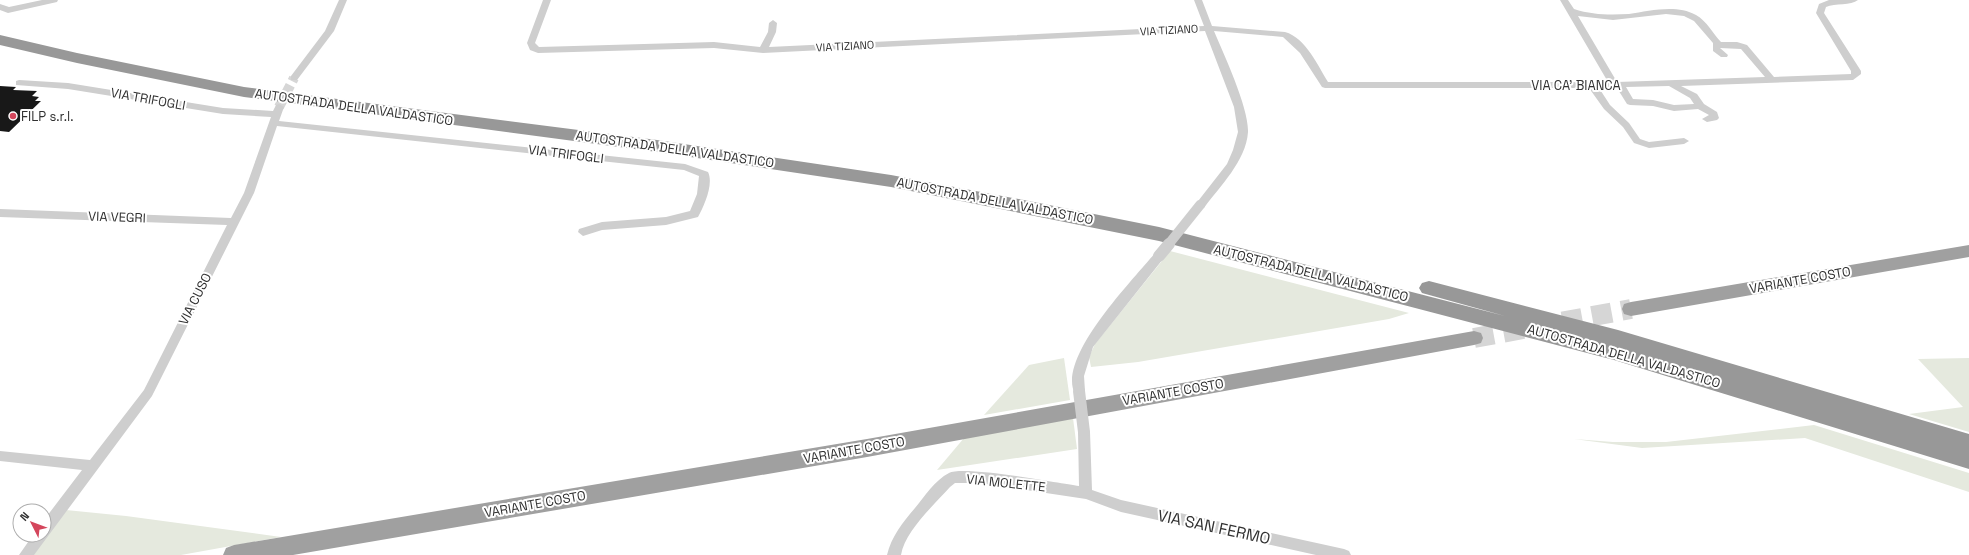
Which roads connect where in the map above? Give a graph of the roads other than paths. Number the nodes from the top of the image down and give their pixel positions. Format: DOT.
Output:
graph roads {
  1 [pos="54,0"];
  2 [pos="344,0"];
  3 [pos="547,0"];
  4 [pos="1198,0"];
  5 [pos="1564,0"];
  6 [pos="1854,0"];
  7 [pos="0,7"];
  8 [pos="1570,11"];
  9 [pos="773,23"];
  10 [pos="0,28"];
  11 [pos="1209,28"];
  12 [pos="0,40"];
  13 [pos="27,41"];
  14 [pos="1718,44"];
  15 [pos="763,50"];
  16 [pos="1724,55"];
  17 [pos="294,78"];
  18 [pos="1772,80"];
  19 [pos="19,83"];
  20 [pos="1669,83"];
  21 [pos="1592,85"];
  22 [pos="1617,85"];
  23 [pos="1700,106"];
  24 [pos="277,115"];
  25 [pos="1707,119"];
  26 [pos="1684,141"];
  27 [pos="0,213"];
  28 [pos="234,222"];
  29 [pos="583,232"];
  30 [pos="1969,251"];
  31 [pos="1631,309"];
  32 [pos="1474,338"];
  33 [pos="1969,444"];
  34 [pos="0,456"];
  35 [pos="1969,459"];
  36 [pos="89,471"];
  37 [pos="1086,493"];
  38 [pos="52,520"];
  39 [pos="35,543"];
  40 [pos="26,555"];
  41 [pos="234,555"];
  42 [pos="894,555"];
  43 [pos="1344,555"];
  1 -- 7 [label="street"];
  2 -- 17 [label="street"];
  3 -- 15 [label="street, VIA TIZIANO"];
  4 -- 11 [label="street"];
  5 -- 8 [label="street"];
  6 -- 18 [label="street, VIA CA' BIANCA"];
  8 -- 14 [label="street"];
  8 -- 22 [label="street"];
  9 -- 15 [label="street"];
  10 -- 13 [label="highway, AUTOSTRADA DELLA VALDASTICO"];
  11 -- 15 [label="street, VIA TIZIANO"];
  11 -- 21 [label="street, VIA CA' BIANCA"];
  11 -- 37 [label="street, bridge"];
  12 -- 13 [label="highway, AUTOSTRADA DELLA VALDASTICO"];
  13 -- 33 [label="highway, AUTOSTRADA DELLA VALDASTICO"];
  13 -- 35 [label="highway, AUTOSTRADA DELLA VALDASTICO"];
  14 -- 16 [label="street"];
  14 -- 18 [label="street"];
  18 -- 20 [label="street, VIA CA' BIANCA"];
  19 -- 24 [label="street, VIA TRIFOGLI"];
  20 -- 22 [label="street, VIA CA' BIANCA"];
  20 -- 23 [label="street"];
  21 -- 22 [label="street, VIA CA' BIANCA"];
  21 -- 26 [label="street"];
  22 -- 23 [label="street"];
  23 -- 25 [label="street"];
  24 -- 28 [label="street, VIA CUSO"];
  24 -- 29 [label="street, VIA TRIFOGLI"];
  27 -- 28 [label="street, VIA VEGRI"];
  28 -- 36 [label="street, VIA CUSO"];
  30 -- 31 [label="highway, VARIANTE COSTO"];
  32 -- 41 [label="highway, VARIANTE COSTO"];
  34 -- 36 [label="street"];
  36 -- 38 [label="street, VIA CUSO"];
  37 -- 42 [label="street, VIA MOLETTE"];
  37 -- 43 [label="street, VIA SAN FERMO"];
  39 -- 40 [label="street"];
}
